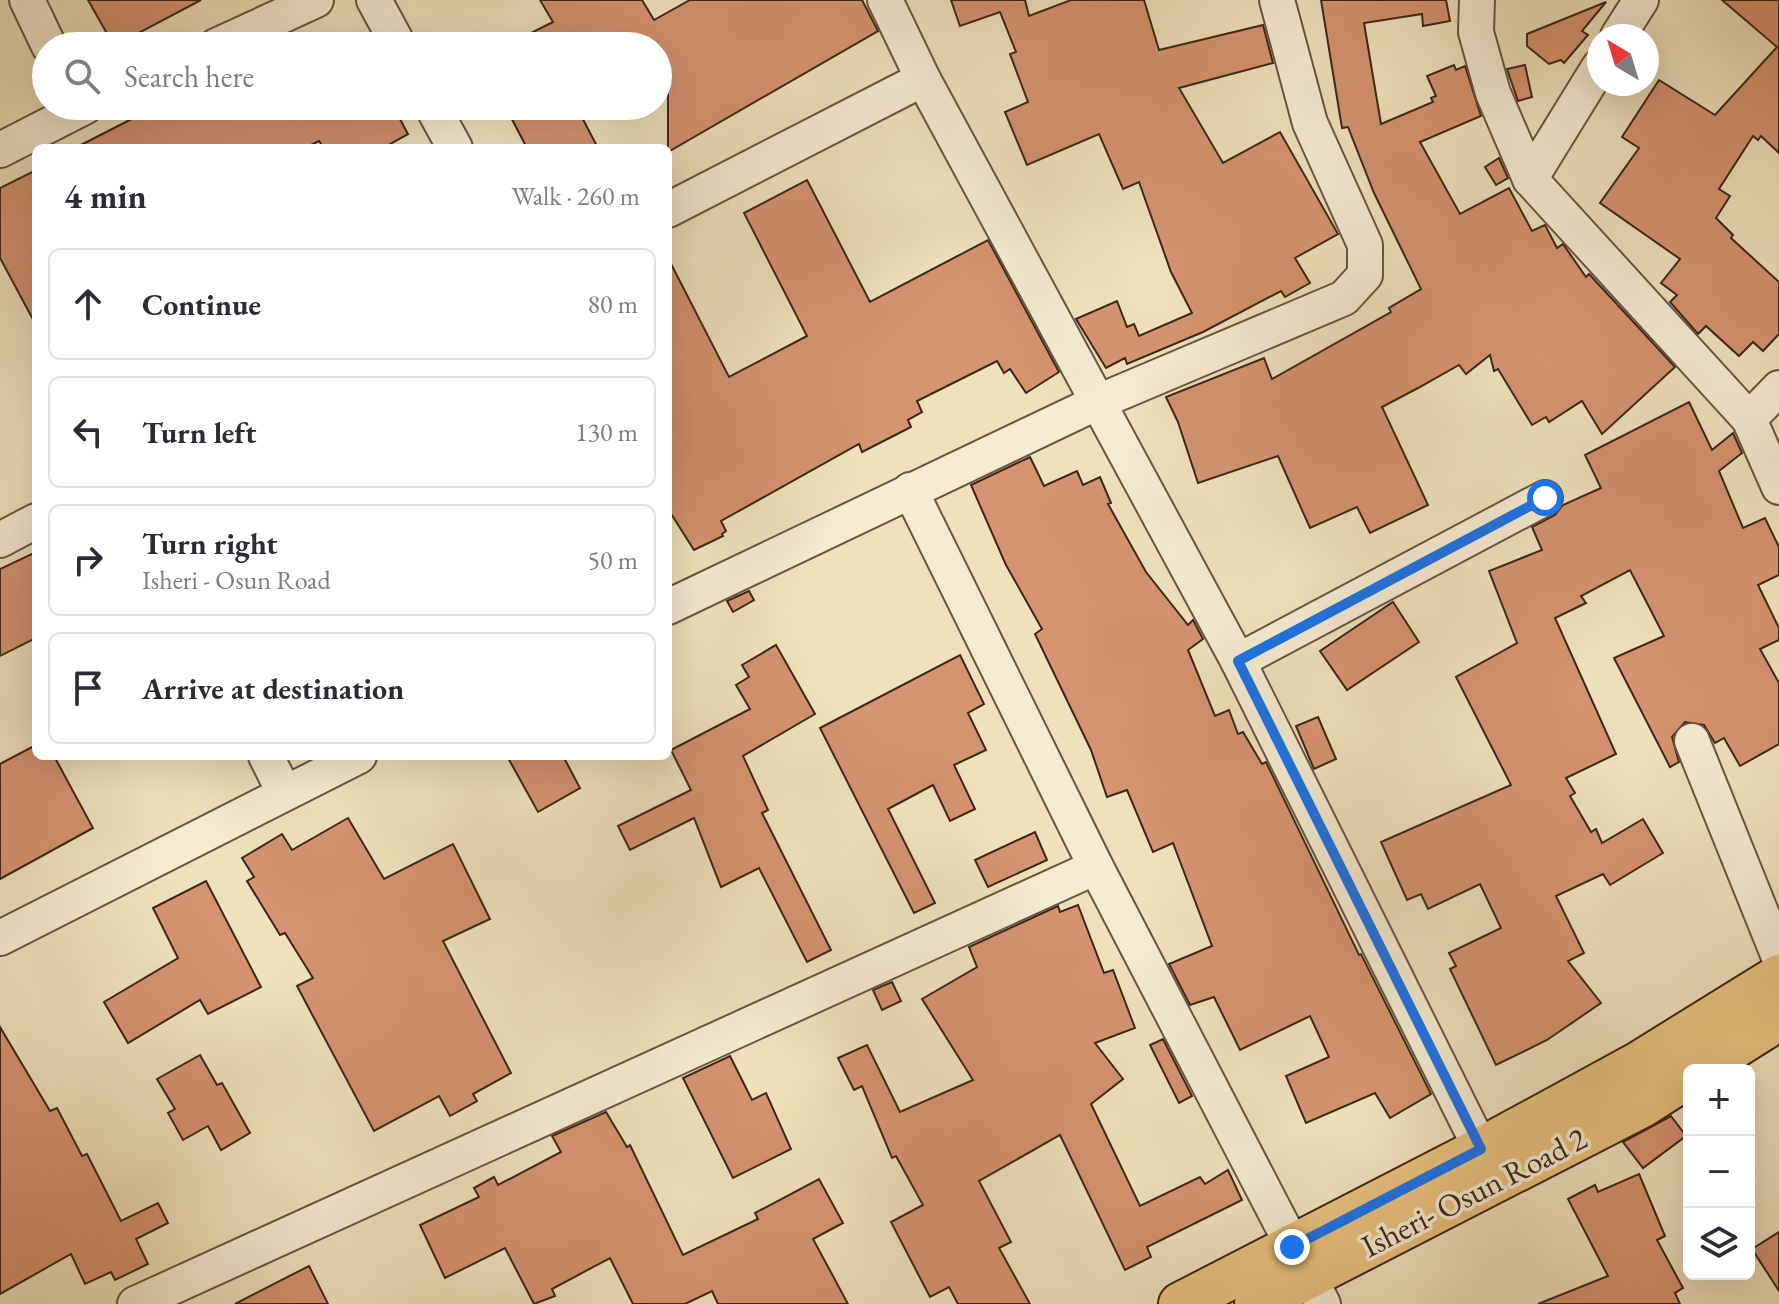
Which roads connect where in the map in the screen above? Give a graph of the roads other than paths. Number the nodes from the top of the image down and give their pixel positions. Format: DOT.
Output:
graph roads {
  1 [pos="27,0"];
  2 [pos="316,0"];
  3 [pos="374,0"];
  4 [pos="885,0"];
  5 [pos="1277,0"];
  6 [pos="1477,0"];
  7 [pos="1641,0"];
  8 [pos="1626,24"];
  9 [pos="42,32"];
  10 [pos="246,32"];
  11 [pos="391,32"];
  12 [pos="923,79"];
  13 [pos="1587,86"];
  14 [pos="57,120"];
  15 [pos="440,120"];
  16 [pos="453,144"];
  17 [pos="0,150"];
  18 [pos="1530,179"];
  19 [pos="672,208"];
  20 [pos="1779,388"];
  21 [pos="1098,402"];
  22 [pos="1749,419"];
  23 [pos="1779,487"];
  24 [pos="910,490"];
  25 [pos="1545,498"];
  26 [pos="32,523"];
  27 [pos="0,540"];
  28 [pos="672,605"];
  29 [pos="1238,661"];
  30 [pos="1692,741"];
  31 [pos="268,760"];
  32 [pos="351,760"];
  33 [pos="284,792"];
  34 [pos="1096,867"];
  35 [pos="0,938"];
  36 [pos="1779,957"];
  37 [pos="1779,976"];
  38 [pos="1779,1019"];
  39 [pos="1708,1064"];
  40 [pos="1683,1080"];
  41 [pos="1481,1149"];
  42 [pos="1307,1276"];
  43 [pos="135,1304"];
  44 [pos="1180,1304"];
  45 [pos="1256,1304"];
  1 -- 9 [label="street"];
  2 -- 10 [label="street"];
  3 -- 11 [label="street"];
  4 -- 12 [label="street"];
  5 -- 21 [label="street"];
  6 -- 18 [label="street"];
  7 -- 8 [label="street"];
  12 -- 19 [label="street"];
  12 -- 21 [label="street"];
  13 -- 18 [label="street"];
  14 -- 17 [label="street"];
  15 -- 16 [label="street"];
  18 -- 22 [label="street"];
  20 -- 22 [label="street"];
  21 -- 24 [label="street"];
  21 -- 29 [label="street"];
  22 -- 23 [label="street"];
  24 -- 28 [label="street"];
  24 -- 34 [label="street"];
  25 -- 29 [label="street"];
  26 -- 27 [label="street"];
  29 -- 41 [label="street"];
  30 -- 36 [label="street"];
  31 -- 33 [label="street"];
  32 -- 33 [label="street"];
  33 -- 35 [label="street"];
  34 -- 42 [label="street"];
  34 -- 43 [label="street"];
  37 -- 41 [label="main road"];
  38 -- 39 [label="main road"];
  40 -- 42 [label="main road, Isheri- Osun Road 2"];
  41 -- 42 [label="main road"];
  42 -- 44 [label="main road"];
  42 -- 45 [label="main road, Isheri- Osun Road 2"];
}
